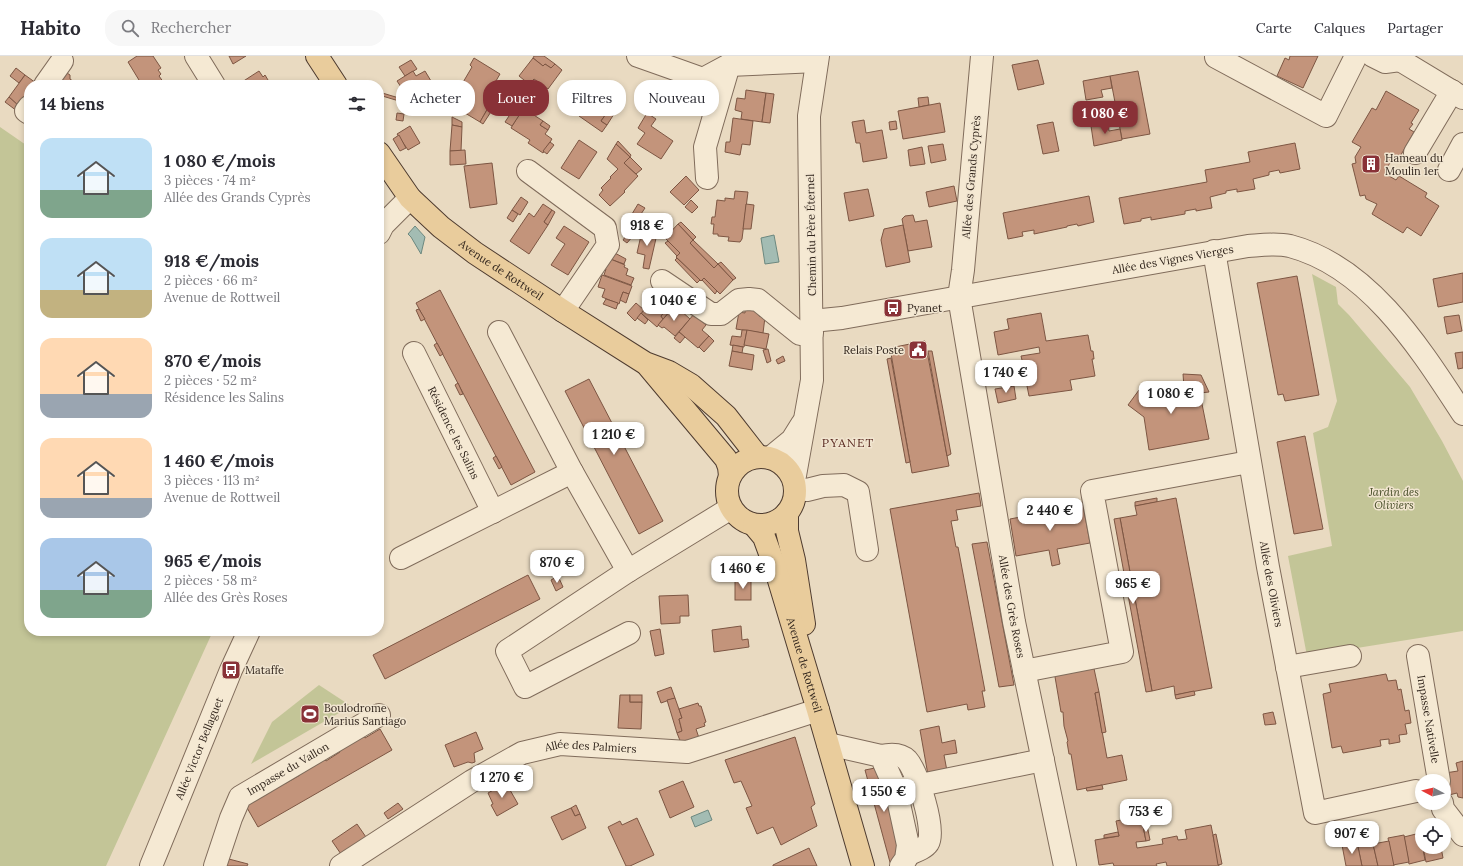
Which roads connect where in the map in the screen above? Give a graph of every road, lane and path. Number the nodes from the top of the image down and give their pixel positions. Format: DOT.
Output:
graph roads {
  1 [pos="196,56"];
  2 [pos="317,56"];
  3 [pos="638,56"];
  4 [pos="982,56"];
  5 [pos="1216,56"];
  6 [pos="1356,56"];
  7 [pos="1373,56"];
  8 [pos="818,58"];
  9 [pos="1401,58"];
  10 [pos="62,60"];
  11 [pos="729,65"];
  12 [pos="48,80"];
  13 [pos="211,80"];
  14 [pos="333,80"];
  15 [pos="1458,94"];
  16 [pos="1463,144"];
  17 [pos="1415,153"];
  18 [pos="384,160"];
  19 [pos="1449,170"];
  20 [pos="528,171"];
  21 [pos="706,178"];
  22 [pos="410,198"];
  23 [pos="384,224"];
  24 [pos="1214,252"];
  25 [pos="662,282"];
  26 [pos="959,297"];
  27 [pos="563,310"];
  28 [pos="812,327"];
  29 [pos="499,332"];
  30 [pos="414,353"];
  31 [pos="645,363"];
  32 [pos="806,413"];
  33 [pos="1463,414"];
  34 [pos="764,457"];
  35 [pos="1250,462"];
  36 [pos="572,472"];
  37 [pos="730,476"];
  38 [pos="794,485"];
  39 [pos="731,508"];
  40 [pos="493,512"];
  41 [pos="787,513"];
  42 [pos="754,524"];
  43 [pos="868,550"];
  44 [pos="401,558"];
  45 [pos="628,571"];
  46 [pos="629,633"];
  47 [pos="246,636"];
  48 [pos="1350,656"];
  49 [pos="1418,656"];
  50 [pos="1287,667"];
  51 [pos="1024,671"];
  52 [pos="818,710"];
  53 [pos="379,715"];
  54 [pos="828,744"];
  55 [pos="881,756"];
  56 [pos="1043,760"];
  57 [pos="1438,774"];
  58 [pos="919,785"];
  59 [pos="896,790"];
  60 [pos="1415,791"];
  61 [pos="1443,810"];
  62 [pos="1463,835"];
  63 [pos="904,860"];
  64 [pos="151,866"];
  65 [pos="215,866"];
  66 [pos="341,866"];
  67 [pos="863,866"];
  68 [pos="1065,866"];
  1 -- 13 [label="street"];
  2 -- 14 [label="main road"];
  3 -- 11 [label="street"];
  4 -- 26 [label="street, Allée des Grands Cyprès"];
  5 -- 6 [label="street"];
  7 -- 9 [label="street"];
  8 -- 11 [label="street"];
  8 -- 28 [label="street, Chemin du Père Éternel"];
  9 -- 15 [label="street"];
  10 -- 12 [label="street"];
  11 -- 21 [label="street"];
  15 -- 17 [label="street"];
  16 -- 19 [label="street"];
  18 -- 22 [label="main road, Avenue de Rottweil"];
  20 -- 27 [label="street"];
  22 -- 23 [label="street"];
  22 -- 27 [label="main road, Avenue de Rottweil"];
  24 -- 26 [label="street, Allée des Vignes Vierges"];
  24 -- 33 [label="street, Allée des Vignes Vierges"];
  24 -- 35 [label="street, Allée des Oliviers"];
  25 -- 28 [label="street"];
  26 -- 28 [label="street, Allée des Vignes Vierges"];
  26 -- 51 [label="street, Allée des Grès Roses"];
  27 -- 31 [label="main road, Avenue de Rottweil"];
  28 -- 32 [label="street, Chemin du Père Éternel"];
  29 -- 36 [label="street"];
  30 -- 40 [label="street, Résidence les Salins"];
  31 -- 34 [label="main road, Avenue de Rottweil"];
  31 -- 37 [label="main road, Avenue de Rottweil"];
  32 -- 34 [label="street, Chemin du Père Éternel"];
  32 -- 38 [label="street, Chemin du Père Éternel"];
  34 -- 37 [label="main road"];
  34 -- 38 [label="main road"];
  35 -- 50 [label="street, Allée des Oliviers"];
  35 -- 51 [label="street"];
  36 -- 40 [label="street"];
  36 -- 45 [label="street"];
  37 -- 39 [label="main road"];
  38 -- 41 [label="main road"];
  38 -- 43 [label="street"];
  39 -- 42 [label="main road"];
  39 -- 45 [label="street"];
  40 -- 44 [label="street"];
  41 -- 42 [label="main road"];
  41 -- 52 [label="main road, Avenue de Rottweil"];
  42 -- 52 [label="main road, Avenue de Rottweil"];
  45 -- 46 [label="street"];
  47 -- 64 [label="street, Allée Victor Bellaguet"];
  48 -- 50 [label="street"];
  49 -- 57 [label="street, Impasse Nativelle"];
  50 -- 60 [label="street, Allée des Oliviers"];
  51 -- 56 [label="street, Allée des Grès Roses"];
  52 -- 54 [label="main road"];
  52 -- 66 [label="street, Allée des Palmiers"];
  53 -- 65 [label="street, Impasse du Vallon"];
  54 -- 55 [label="street"];
  54 -- 67 [label="main road"];
  55 -- 58 [label="street"];
  55 -- 59 [label="street"];
  56 -- 58 [label="street"];
  56 -- 68 [label="street, Allée des Grès Roses"];
  58 -- 59 [label="street"];
  58 -- 63 [label="street"];
  59 -- 63 [label="street"];
  61 -- 62 [label="street"];
}
